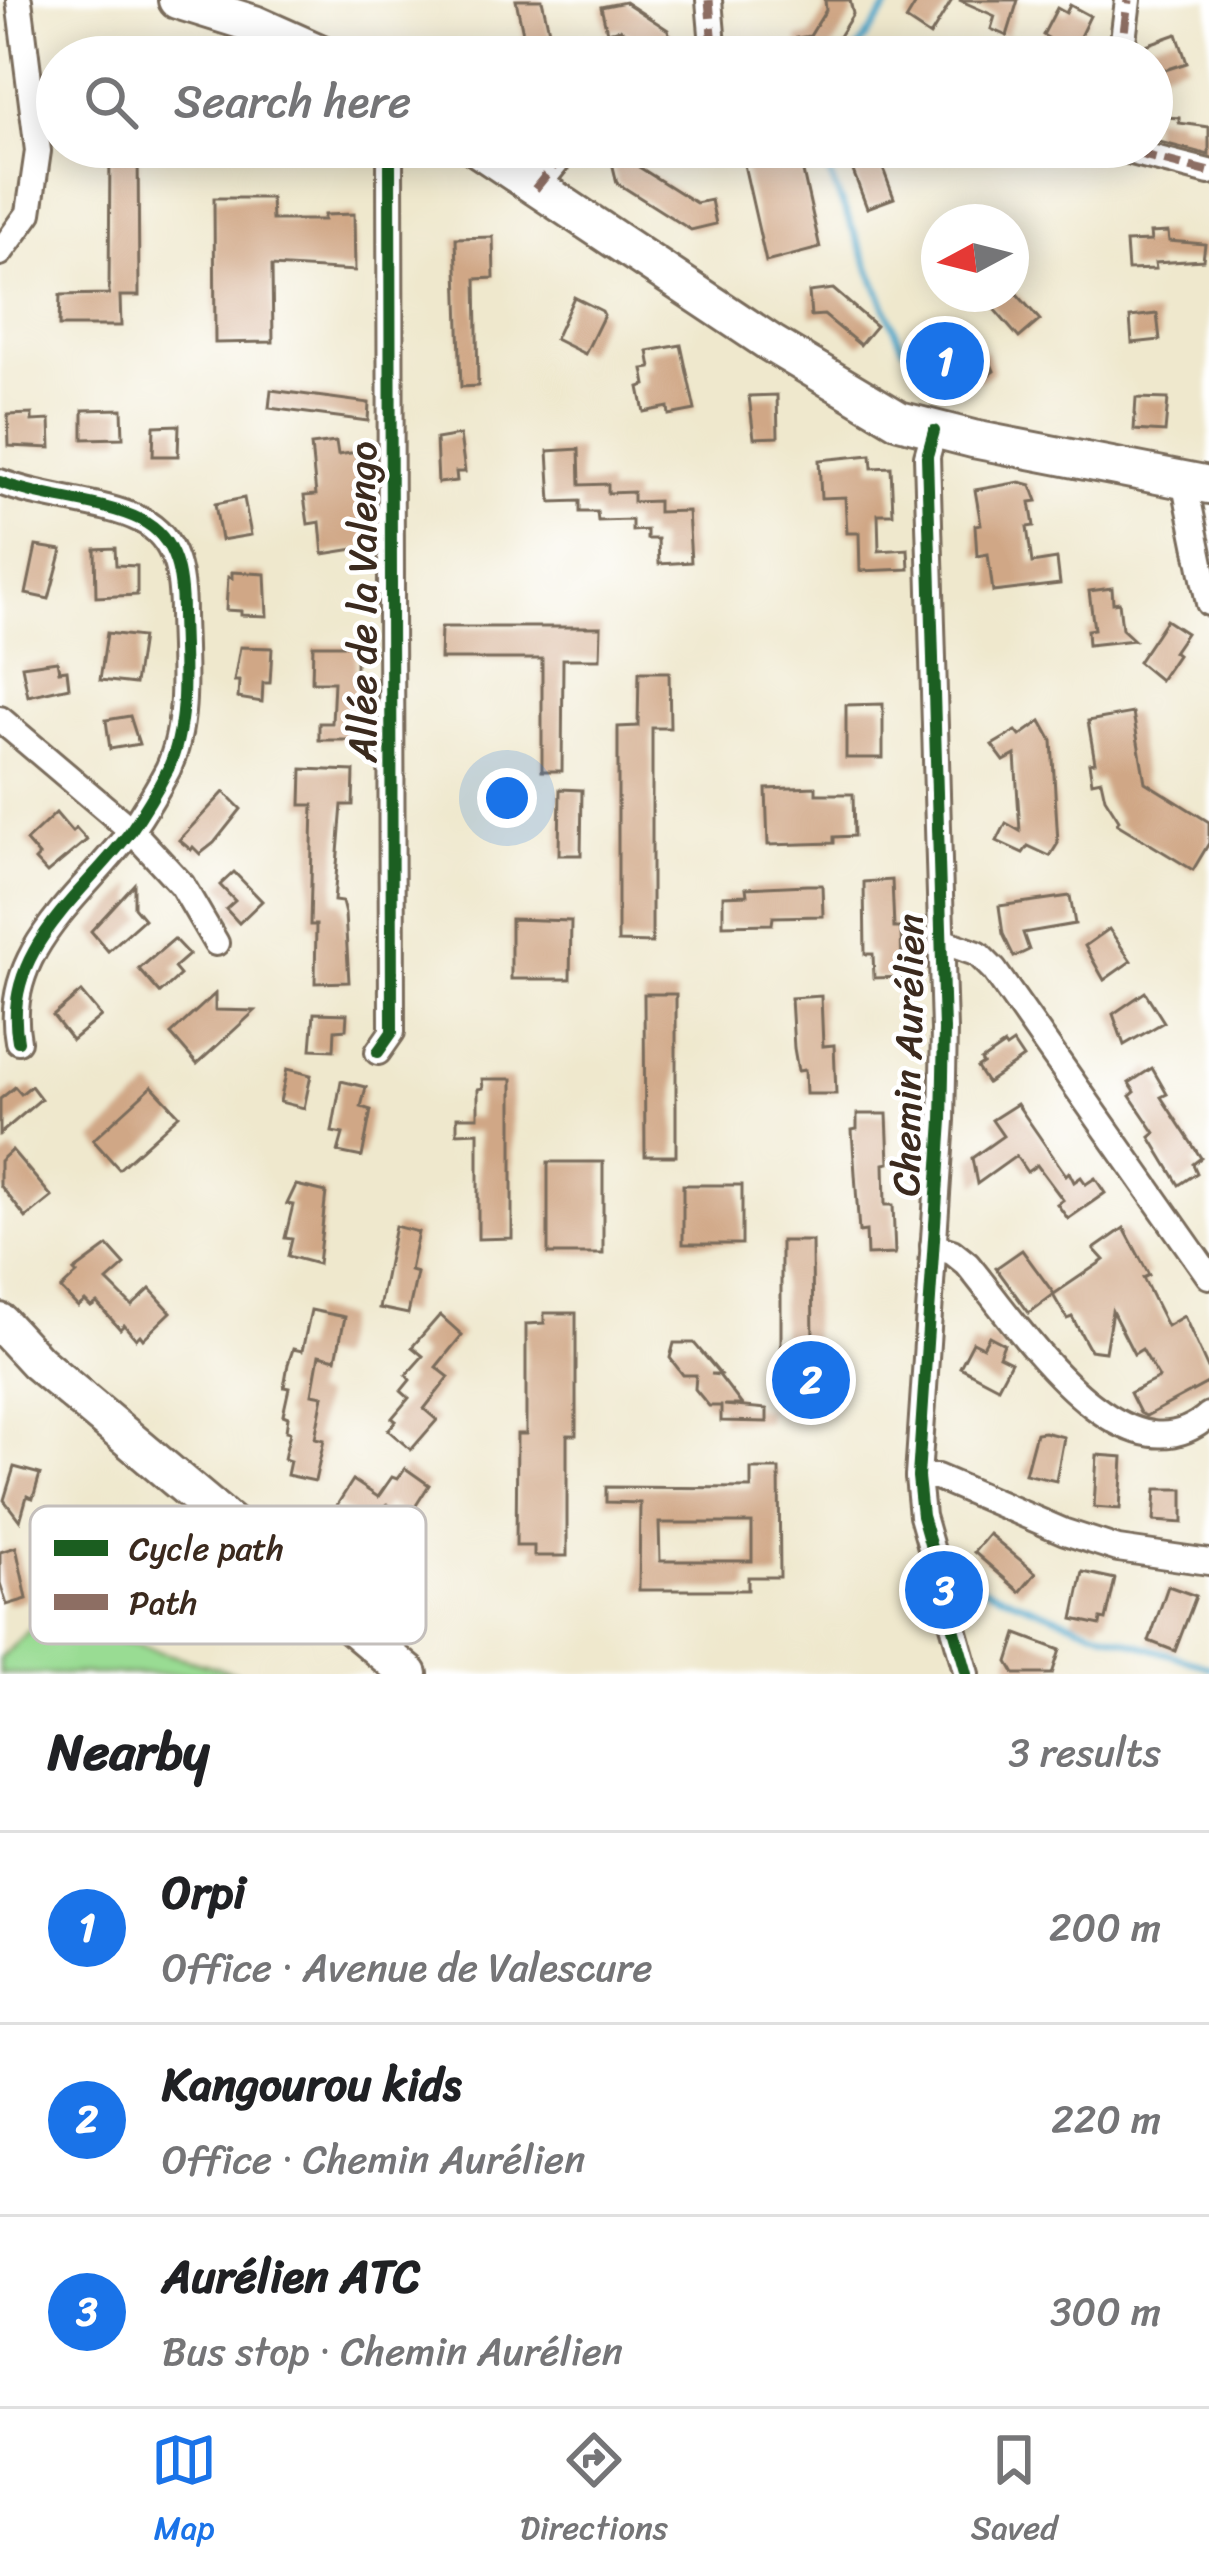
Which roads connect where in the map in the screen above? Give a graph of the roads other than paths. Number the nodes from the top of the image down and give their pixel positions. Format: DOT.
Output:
graph roads {
  1 [pos="20,0"];
  2 [pos="177,0"];
  3 [pos="709,0"];
  4 [pos="1128,0"];
  5 [pos="279,36"];
  6 [pos="713,36"];
  7 [pos="1124,36"];
  8 [pos="36,134"];
  9 [pos="1173,163"];
  10 [pos="36,165"];
  11 [pos="390,168"];
  12 [pos="506,168"];
  13 [pos="552,168"];
  14 [pos="1209,172"];
  15 [pos="536,189"];
  16 [pos="0,253"];
  17 [pos="934,431"];
  18 [pos="0,482"];
  19 [pos="1197,482"];
  20 [pos="1208,596"];
  21 [pos="0,719"];
  22 [pos="130,830"];
  23 [pos="942,941"];
  24 [pos="216,943"];
  25 [pos="18,1041"];
  26 [pos="378,1052"];
  27 [pos="933,1246"];
  28 [pos="1209,1276"];
  29 [pos="0,1322"];
  30 [pos="1209,1415"];
  31 [pos="918,1478"];
  32 [pos="209,1506"];
  33 [pos="1209,1562"];
  34 [pos="373,1644"];
  35 [pos="409,1674"];
  36 [pos="967,1674"];
  1 -- 8 [label="street"];
  2 -- 5 [label="main road"];
  3 -- 6 [label="street"];
  4 -- 7 [label="street"];
  9 -- 14 [label="street"];
  10 -- 16 [label="street"];
  11 -- 26 [label="street, Allée de la Valengo"];
  12 -- 15 [label="main road"];
  13 -- 15 [label="street"];
  15 -- 17 [label="main road"];
  17 -- 19 [label="main road"];
  17 -- 23 [label="street, Chemin Aurélien"];
  18 -- 22 [label="street"];
  19 -- 20 [label="street"];
  21 -- 22 [label="street"];
  22 -- 24 [label="street"];
  22 -- 25 [label="street"];
  23 -- 27 [label="street, Chemin Aurélien"];
  23 -- 28 [label="street"];
  27 -- 30 [label="street"];
  27 -- 31 [label="street, Chemin Aurélien"];
  29 -- 32 [label="main road"];
  31 -- 33 [label="street"];
  31 -- 36 [label="street, Chemin Aurélien"];
  34 -- 35 [label="main road"];
}
